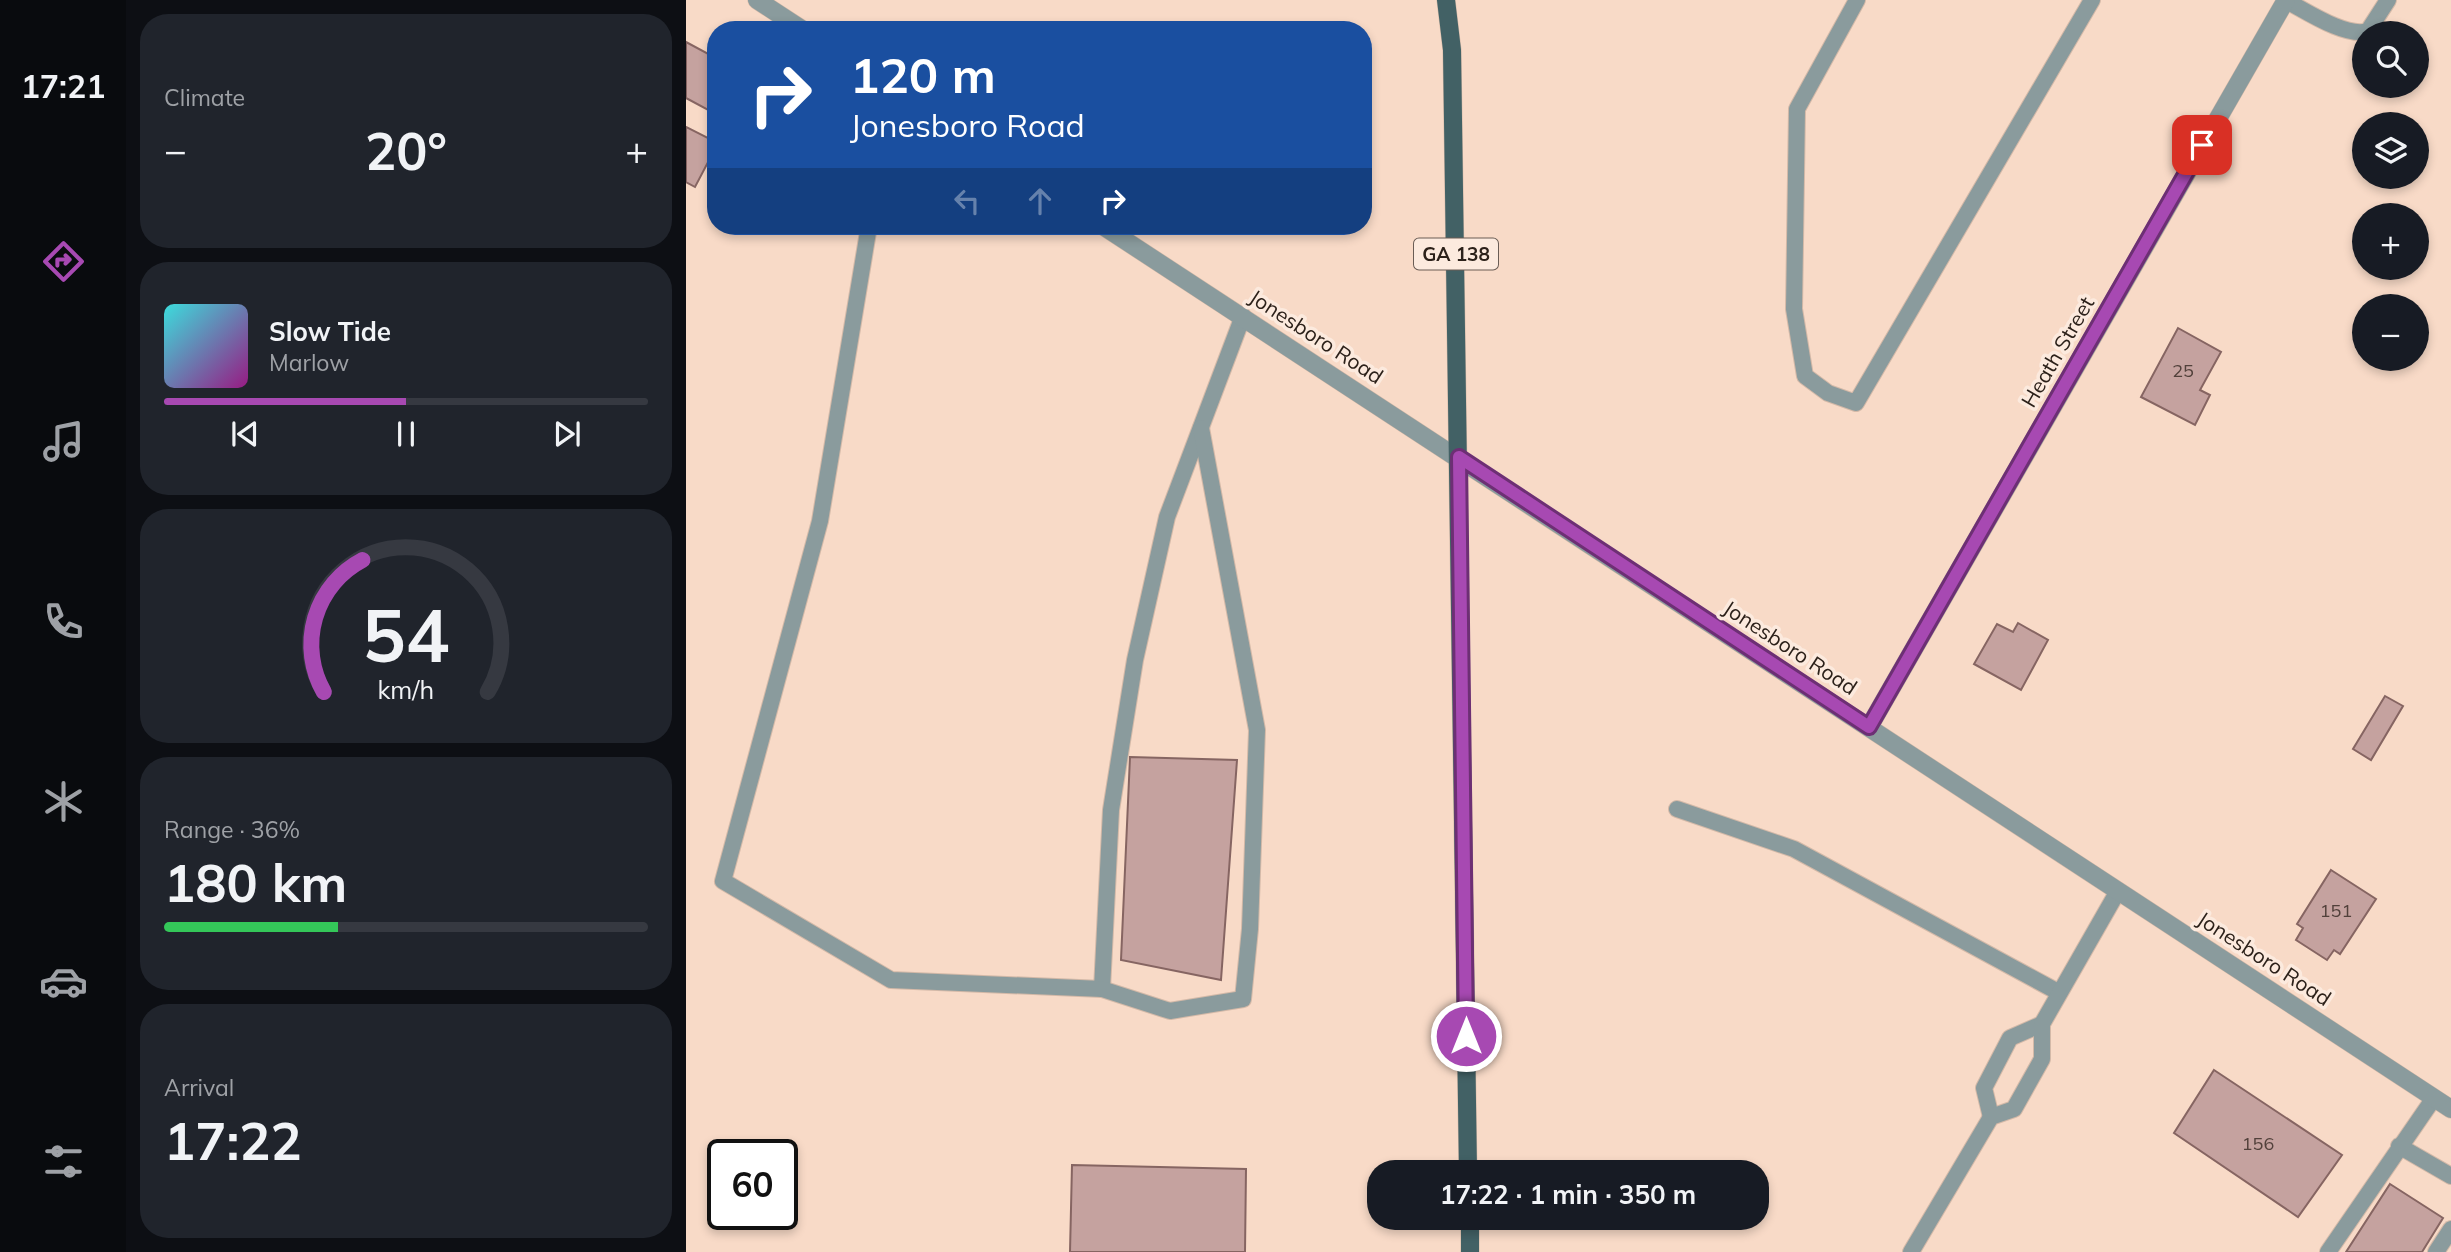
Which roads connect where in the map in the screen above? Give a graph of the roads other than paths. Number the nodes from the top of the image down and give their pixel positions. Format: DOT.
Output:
graph roads {
  1 [pos="757,0"];
  2 [pos="1446,0"];
  3 [pos="1857,0"];
  4 [pos="2092,0"];
  5 [pos="2286,0"];
  6 [pos="2388,0"];
  7 [pos="789,21"];
  8 [pos="868,235"];
  9 [pos="1117,235"];
  10 [pos="1242,316"];
  11 [pos="1200,428"];
  12 [pos="1459,457"];
  13 [pos="1869,727"];
  14 [pos="1676,809"];
  15 [pos="2118,891"];
  16 [pos="1102,989"];
  17 [pos="2057,992"];
  18 [pos="2042,1024"];
  19 [pos="2434,1098"];
  20 [pos="2451,1109"];
  21 [pos="1991,1117"];
  22 [pos="2399,1146"];
  23 [pos="1468,1160"];
  24 [pos="2451,1176"];
  25 [pos="2451,1229"];
  26 [pos="1470,1230"];
  27 [pos="1470,1252"];
  28 [pos="1911,1252"];
  29 [pos="2328,1252"];
  30 [pos="2436,1252"];
  1 -- 7 [label="street"];
  2 -- 12 [label="main road, GA 138"];
  3 -- 4 [label="lane"];
  5 -- 6 [label="lane"];
  5 -- 13 [label="street, Heath Street"];
  8 -- 16 [label="lane"];
  9 -- 10 [label="street, Jonesboro Road"];
  10 -- 11 [label="lane"];
  10 -- 12 [label="street, Jonesboro Road"];
  11 -- 16 [label="lane"];
  11 -- 16 [label="lane"];
  12 -- 13 [label="street, Jonesboro Road"];
  12 -- 23 [label="main road, GA 138"];
  13 -- 15 [label="street, Jonesboro Road"];
  14 -- 17 [label="lane"];
  15 -- 17 [label="lane"];
  15 -- 19 [label="street, Jonesboro Road"];
  17 -- 18 [label="lane"];
  18 -- 21 [label="lane"];
  18 -- 21 [label="lane"];
  19 -- 20 [label="street, Jonesboro Road"];
  19 -- 22 [label="lane"];
  21 -- 28 [label="lane"];
  22 -- 24 [label="lane"];
  22 -- 29 [label="lane"];
  25 -- 30 [label="lane"];
  26 -- 27 [label="main road"];
}
